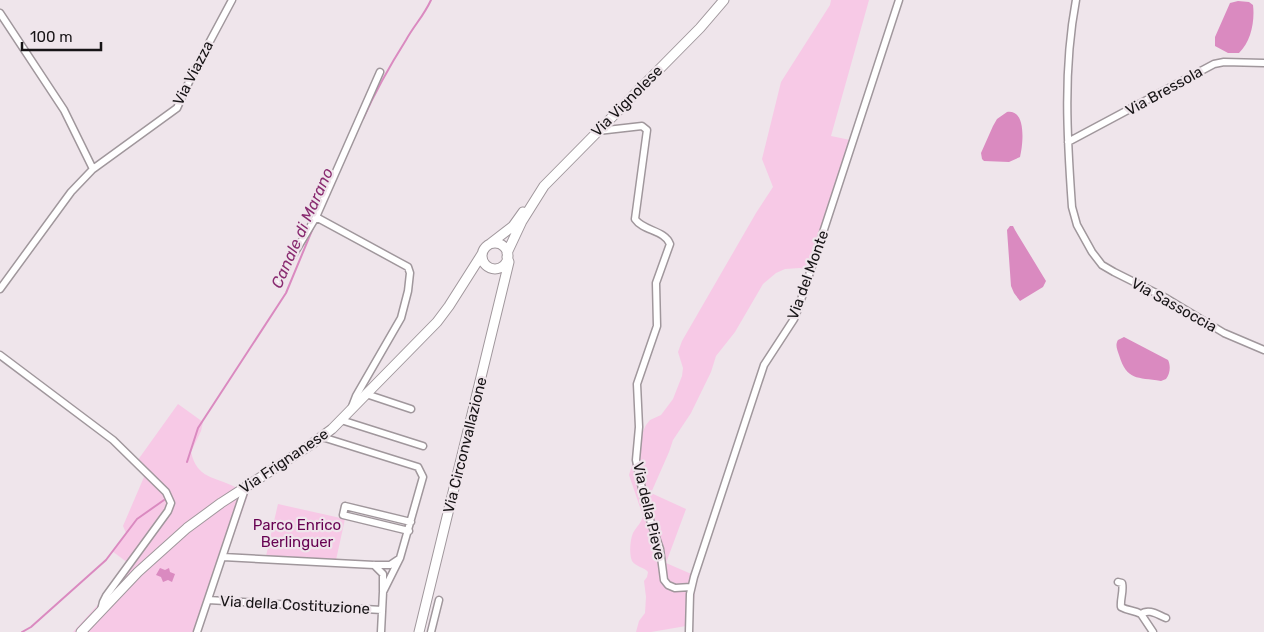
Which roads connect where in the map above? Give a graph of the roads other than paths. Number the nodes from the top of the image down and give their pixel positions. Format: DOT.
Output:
graph roads {
  1 [pos="232,0"];
  2 [pos="724,0"];
  3 [pos="899,0"];
  4 [pos="1076,0"];
  5 [pos="0,13"];
  6 [pos="1264,63"];
  7 [pos="380,72"];
  8 [pos="596,131"];
  9 [pos="1068,142"];
  10 [pos="93,169"];
  11 [pos="533,204"];
  12 [pos="318,217"];
  13 [pos="491,244"];
  14 [pos="482,254"];
  15 [pos="508,255"];
  16 [pos="486,265"];
  17 [pos="500,267"];
  18 [pos="470,273"];
  19 [pos="505,277"];
  20 [pos="277,282"];
  21 [pos="0,289"];
  22 [pos="1264,350"];
  23 [pos="0,354"];
  24 [pos="366,394"];
  25 [pos="411,409"];
  26 [pos="351,410"];
  27 [pos="340,420"];
  28 [pos="322,437"];
  29 [pos="424,446"];
  30 [pos="246,486"];
  31 [pos="411,522"];
  32 [pos="409,531"];
  33 [pos="223,557"];
  34 [pos="400,558"];
  35 [pos="374,565"];
  36 [pos="1118,582"];
  37 [pos="691,587"];
  38 [pos="383,592"];
  39 [pos="208,600"];
  40 [pos="439,600"];
  41 [pos="382,610"];
  42 [pos="101,611"];
  43 [pos="1141,614"];
  44 [pos="1166,618"];
  45 [pos="81,632"];
  46 [pos="197,632"];
  47 [pos="381,632"];
  48 [pos="419,632"];
  49 [pos="431,632"];
  50 [pos="689,632"];
  51 [pos="1153,632"];
  1 -- 10 [label="street, Via Viazza"];
  2 -- 8 [label="main road, Via Vignolese"];
  3 -- 37 [label="street, Via del Monte"];
  4 -- 9 [label="street"];
  5 -- 10 [label="street"];
  6 -- 9 [label="street, Via Bressola"];
  7 -- 12 [label="street"];
  8 -- 11 [label="main road, Via Vignolese"];
  8 -- 37 [label="street, Via della Pieve"];
  9 -- 22 [label="street, Via Sassoccia"];
  10 -- 21 [label="street, Via Viazza"];
  11 -- 13 [label="main road"];
  11 -- 15 [label="main road, Via Circonvallazione"];
  12 -- 20 [label="street"];
  12 -- 26 [label="street"];
  13 -- 14 [label="main road"];
  13 -- 15 [label="main road"];
  14 -- 16 [label="main road"];
  14 -- 18 [label="main road, Via Frignanese"];
  15 -- 17 [label="main road"];
  15 -- 19 [label="main road, Via Circonvallazione"];
  16 -- 17 [label="main road"];
  16 -- 18 [label="main road"];
  17 -- 19 [label="main road"];
  18 -- 24 [label="main road, Via Frignanese"];
  19 -- 48 [label="main road, Via Circonvallazione"];
  23 -- 42 [label="street"];
  24 -- 25 [label="street"];
  24 -- 26 [label="main road, Via Frignanese"];
  26 -- 27 [label="main road, Via Frignanese"];
  27 -- 28 [label="main road, Via Frignanese"];
  27 -- 29 [label="street"];
  28 -- 30 [label="main road, Via Frignanese"];
  28 -- 31 [label="street"];
  30 -- 33 [label="street"];
  30 -- 42 [label="main road, Via Frignanese"];
  31 -- 32 [label="street"];
  31 -- 32 [label="street"];
  32 -- 34 [label="street"];
  33 -- 35 [label="street"];
  33 -- 39 [label="street"];
  34 -- 35 [label="street"];
  34 -- 38 [label="street"];
  35 -- 38 [label="street"];
  36 -- 43 [label="street"];
  37 -- 50 [label="street, Via del Monte"];
  38 -- 41 [label="street"];
  39 -- 41 [label="street, Via della Costituzione"];
  39 -- 46 [label="street"];
  40 -- 49 [label="street"];
  41 -- 47 [label="street"];
  42 -- 45 [label="main road, Via Frignanese"];
  43 -- 44 [label="street"];
  43 -- 51 [label="street"];
}
